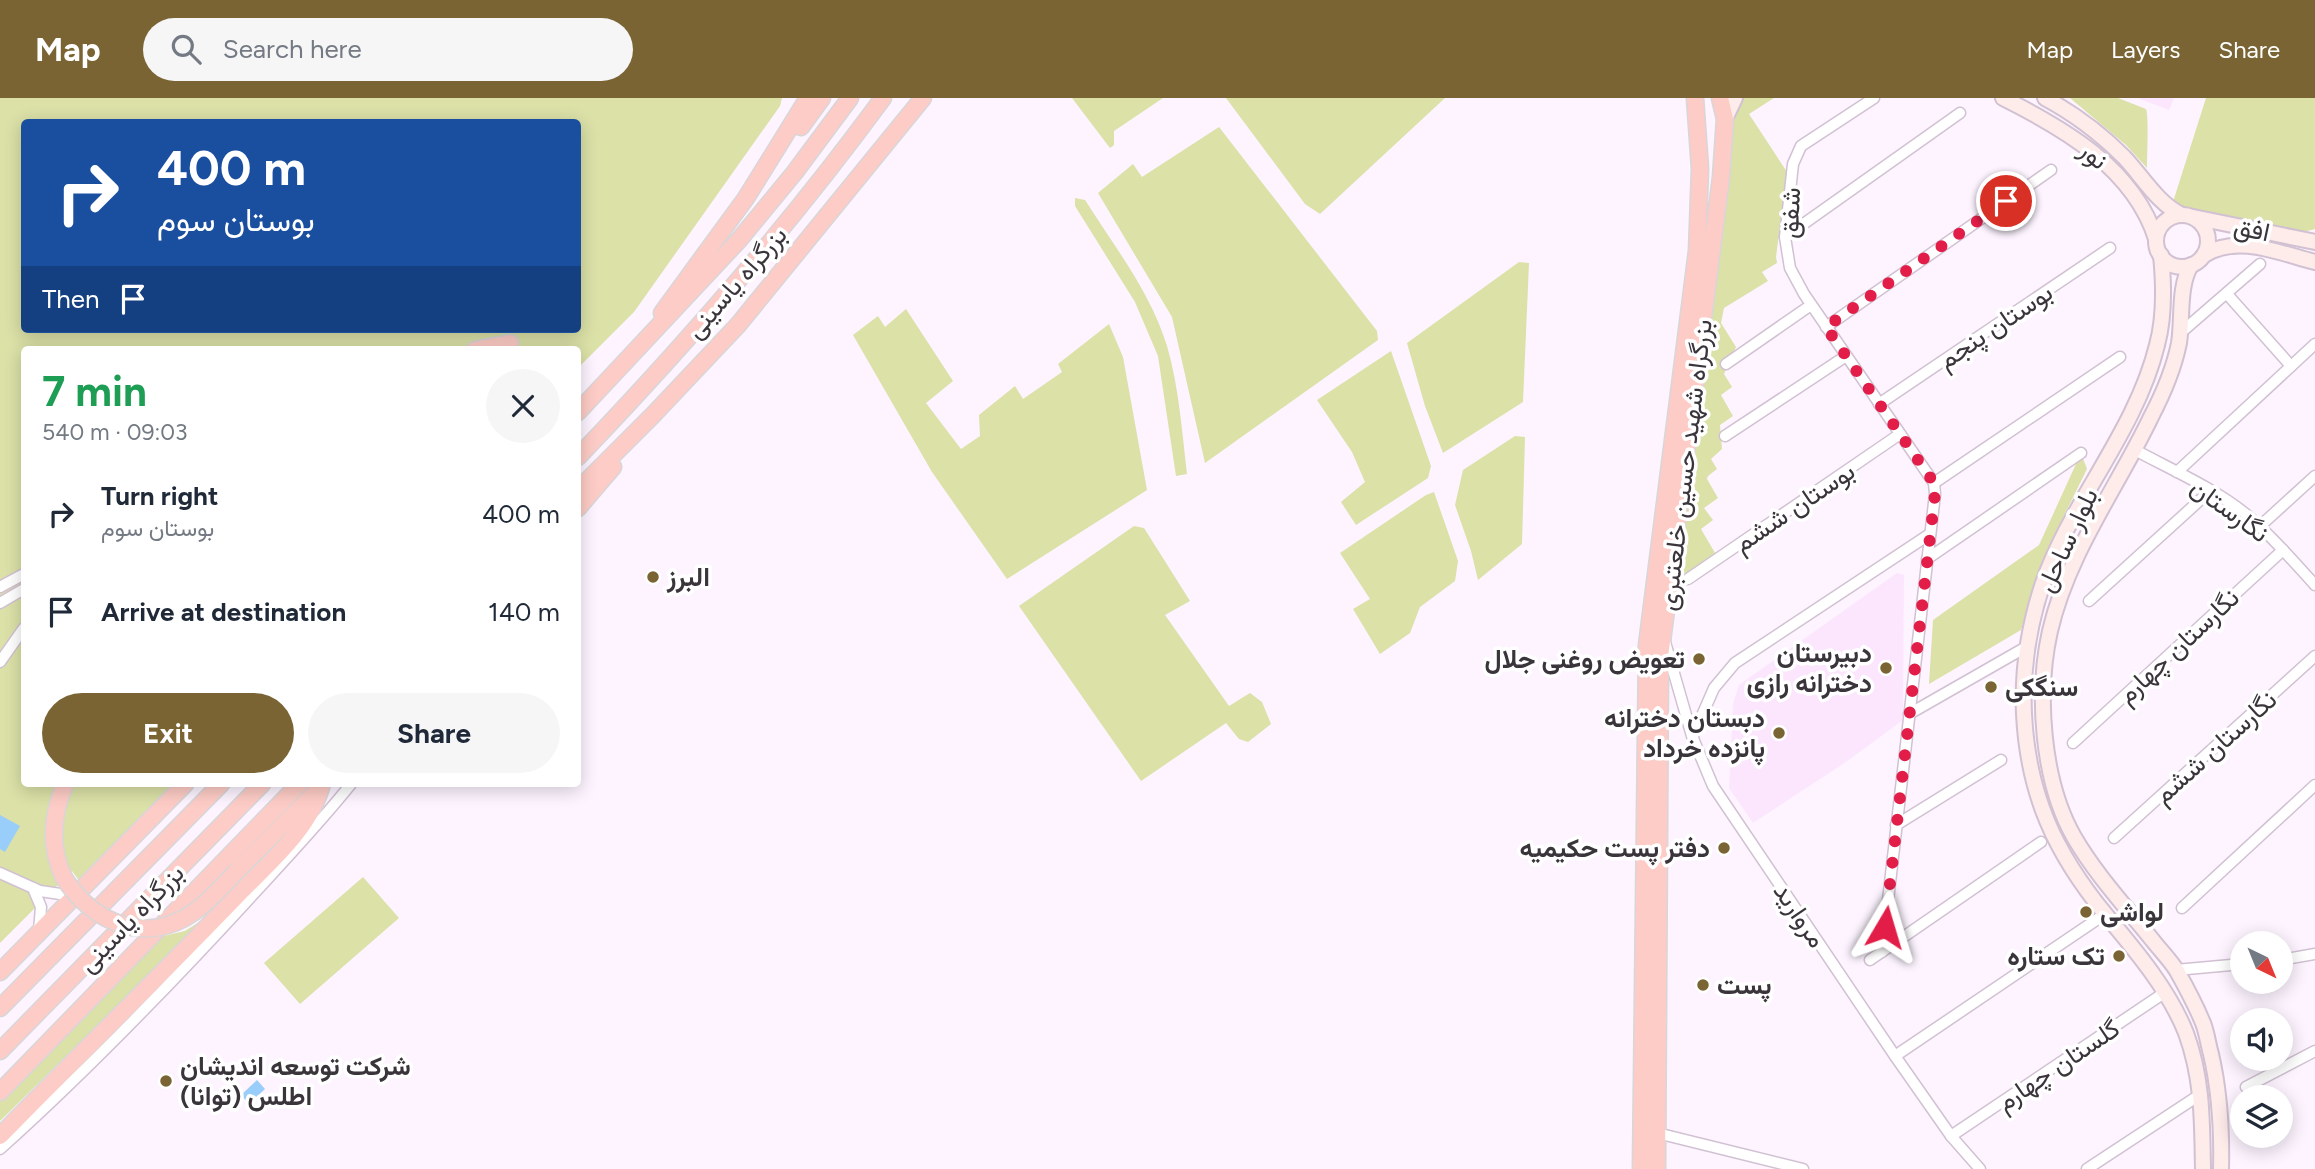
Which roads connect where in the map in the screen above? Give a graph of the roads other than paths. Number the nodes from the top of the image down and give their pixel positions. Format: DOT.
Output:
graph roads {
  1 [pos="808,98"];
  2 [pos="822,98"];
  3 [pos="850,98"];
  4 [pos="883,98"];
  5 [pos="923,98"];
  6 [pos="1695,98"];
  7 [pos="1720,98"];
  8 [pos="1726,98"];
  9 [pos="1735,98"];
  10 [pos="1874,98"];
  11 [pos="2003,98"];
  12 [pos="2045,98"];
  13 [pos="1961,113"];
  14 [pos="1725,119"];
  15 [pos="2051,170"];
  16 [pos="746,198"];
  17 [pos="2186,216"];
  18 [pos="1785,237"];
  19 [pos="2157,239"];
  20 [pos="2315,242"];
  21 [pos="2110,248"];
  22 [pos="2161,255"];
  23 [pos="2204,255"];
  24 [pos="2315,262"];
  25 [pos="2260,264"];
  26 [pos="2191,265"];
  27 [pos="2227,294"];
  28 [pos="1811,305"];
  29 [pos="1826,327"];
  30 [pos="2185,329"];
  31 [pos="2315,344"];
  32 [pos="640,346"];
  33 [pos="1846,356"];
  34 [pos="2120,358"];
  35 [pos="624,363"];
  36 [pos="1726,364"];
  37 [pos="2291,366"];
  38 [pos="581,399"];
  39 [pos="1879,404"];
  40 [pos="581,409"];
  41 [pos="1900,434"];
  42 [pos="1725,436"];
  43 [pos="2135,450"];
  44 [pos="2081,453"];
  45 [pos="581,454"];
  46 [pos="2177,472"];
  47 [pos="2315,477"];
  48 [pos="1934,483"];
  49 [pos="2210,491"];
  50 [pos="581,500"];
  51 [pos="2259,527"];
  52 [pos="1930,534"];
  53 [pos="2283,550"];
  54 [pos="1927,559"];
  55 [pos="21,576"];
  56 [pos="1688,579"];
  57 [pos="2315,585"];
  58 [pos="0,587"];
  59 [pos="21,591"];
  60 [pos="2088,601"];
  61 [pos="0,603"];
  62 [pos="21,632"];
  63 [pos="2050,632"];
  64 [pos="1663,637"];
  65 [pos="2028,646"];
  66 [pos="2315,656"];
  67 [pos="0,662"];
  68 [pos="1909,715"];
  69 [pos="1692,736"];
  70 [pos="2073,743"];
  71 [pos="2001,760"];
  72 [pos="2315,785"];
  73 [pos="64,787"];
  74 [pos="182,787"];
  75 [pos="218,787"];
  76 [pos="259,787"];
  77 [pos="296,787"];
  78 [pos="319,787"];
  79 [pos="321,787"];
  80 [pos="349,787"];
  81 [pos="1896,825"];
  82 [pos="2114,838"];
  83 [pos="2041,842"];
  84 [pos="0,873"];
  85 [pos="33,888"];
  86 [pos="74,897"];
  87 [pos="2182,908"];
  88 [pos="2105,914"];
  89 [pos="39,932"];
  90 [pos="1882,953"];
  91 [pos="2315,954"];
  92 [pos="2293,958"];
  93 [pos="1870,960"];
  94 [pos="2230,965"];
  95 [pos="2176,970"];
  96 [pos="0,972"];
  97 [pos="2154,976"];
  98 [pos="2164,993"];
  99 [pos="0,1008"];
  100 [pos="0,1051"];
  101 [pos="2315,1051"];
  102 [pos="1895,1056"];
  103 [pos="2250,1085"];
  104 [pos="0,1092"];
  105 [pos="2201,1094"];
  106 [pos="1657,1133"];
  107 [pos="0,1136"];
  108 [pos="1951,1136"];
  109 [pos="0,1149"];
  110 [pos="1642,1169"];
  111 [pos="1657,1169"];
  112 [pos="1799,1169"];
  113 [pos="1980,1169"];
  114 [pos="2087,1169"];
  115 [pos="2203,1169"];
  116 [pos="2221,1169"];
  1 -- 16 [label="highway"];
  2 -- 16 [label="highway"];
  3 -- 32 [label="highway, بزرگراه یاسینی"];
  4 -- 45 [label="highway, بزرگراه یاسینی"];
  5 -- 50 [label="highway"];
  6 -- 110 [label="highway, بزرگراه شهید حسین خلعتبری"];
  7 -- 14 [label="highway, بزرگراه شهید حسین خلعتبری"];
  8 -- 14 [label="highway"];
  9 -- 14 [label="main road"];
  10 -- 18 [label="street, شفق"];
  11 -- 19 [label="main road, نور"];
  12 -- 17 [label="main road, نور"];
  13 -- 18 [label="street"];
  14 -- 64 [label="highway, بزرگراه شهید حسین خلعتبری"];
  15 -- 29 [label="street"];
  16 -- 32 [label="highway"];
  17 -- 19 [label="main road"];
  17 -- 20 [label="main road, افق"];
  17 -- 23 [label="main road"];
  18 -- 28 [label="street, شفق"];
  19 -- 22 [label="main road"];
  21 -- 39 [label="street, بوستان پنجم"];
  22 -- 26 [label="main road"];
  22 -- 65 [label="main road, بلوار ساحل"];
  23 -- 24 [label="main road, افق"];
  23 -- 26 [label="main road"];
  25 -- 27 [label="street"];
  26 -- 43 [label="main road, بلوار ساحل"];
  27 -- 30 [label="street"];
  27 -- 37 [label="street"];
  28 -- 29 [label="street, شفق"];
  28 -- 36 [label="street"];
  29 -- 33 [label="street, شفق"];
  31 -- 37 [label="street"];
  32 -- 35 [label="highway, بزرگراه یاسینی"];
  33 -- 39 [label="street, شفق"];
  33 -- 42 [label="street"];
  34 -- 48 [label="street"];
  35 -- 38 [label="highway"];
  35 -- 40 [label="highway, بزرگراه یاسینی"];
  37 -- 46 [label="street"];
  39 -- 41 [label="street, شفق"];
  41 -- 48 [label="street, شفق"];
  41 -- 56 [label="street, بوستان ششم"];
  43 -- 46 [label="street, نگارستان"];
  43 -- 63 [label="main road, بلوار ساحل"];
  44 -- 54 [label="street"];
  46 -- 49 [label="street, نگارستان"];
  47 -- 51 [label="street"];
  48 -- 52 [label="street"];
  49 -- 51 [label="street, نگارستان"];
  49 -- 60 [label="street"];
  51 -- 53 [label="street, نگارستان"];
  52 -- 54 [label="street"];
  52 -- 69 [label="street"];
  53 -- 57 [label="street, نگارستان"];
  53 -- 70 [label="street, نگارستان چهارم"];
  54 -- 68 [label="street"];
  55 -- 58 [label="street"];
  59 -- 61 [label="street"];
  62 -- 67 [label="street"];
  63 -- 65 [label="main road"];
  63 -- 95 [label="main road, بلوار ساحل"];
  64 -- 69 [label="street, مروارید"];
  64 -- 106 [label="highway, بزرگراه شهید حسین خلعتبری"];
  65 -- 68 [label="street"];
  65 -- 88 [label="main road, بلوار ساحل"];
  66 -- 82 [label="street, نگارستان ششم"];
  68 -- 81 [label="street"];
  69 -- 102 [label="street, مروارید"];
  71 -- 81 [label="street"];
  72 -- 87 [label="street"];
  73 -- 78 [label="highway, bridge"];
  74 -- 86 [label="highway"];
  75 -- 99 [label="highway, بزرگراه یاسینی"];
  76 -- 100 [label="highway, بزرگراه یاسینی"];
  77 -- 104 [label="highway"];
  79 -- 107 [label="highway"];
  80 -- 109 [label="street"];
  81 -- 90 [label="street"];
  83 -- 90 [label="street"];
  84 -- 85 [label="street"];
  85 -- 86 [label="street"];
  85 -- 89 [label="street"];
  86 -- 89 [label="highway"];
  88 -- 97 [label="main road, بلوار ساحل"];
  88 -- 102 [label="street"];
  89 -- 96 [label="highway"];
  90 -- 93 [label="street"];
  91 -- 92 [label="street"];
  94 -- 95 [label="street"];
  95 -- 97 [label="main road"];
  95 -- 116 [label="main road, بلوار ساحل"];
  97 -- 98 [label="main road, بلوار ساحل"];
  98 -- 105 [label="main road, بلوار ساحل"];
  98 -- 108 [label="street, گلستان چهارم"];
  101 -- 103 [label="street"];
  102 -- 108 [label="street, مروارید"];
  105 -- 114 [label="street"];
  105 -- 115 [label="main road, بلوار ساحل"];
  106 -- 111 [label="highway, بزرگراه شهید حسین خلعتبری"];
  106 -- 112 [label="street"];
  108 -- 113 [label="street, مروارید"];
}
